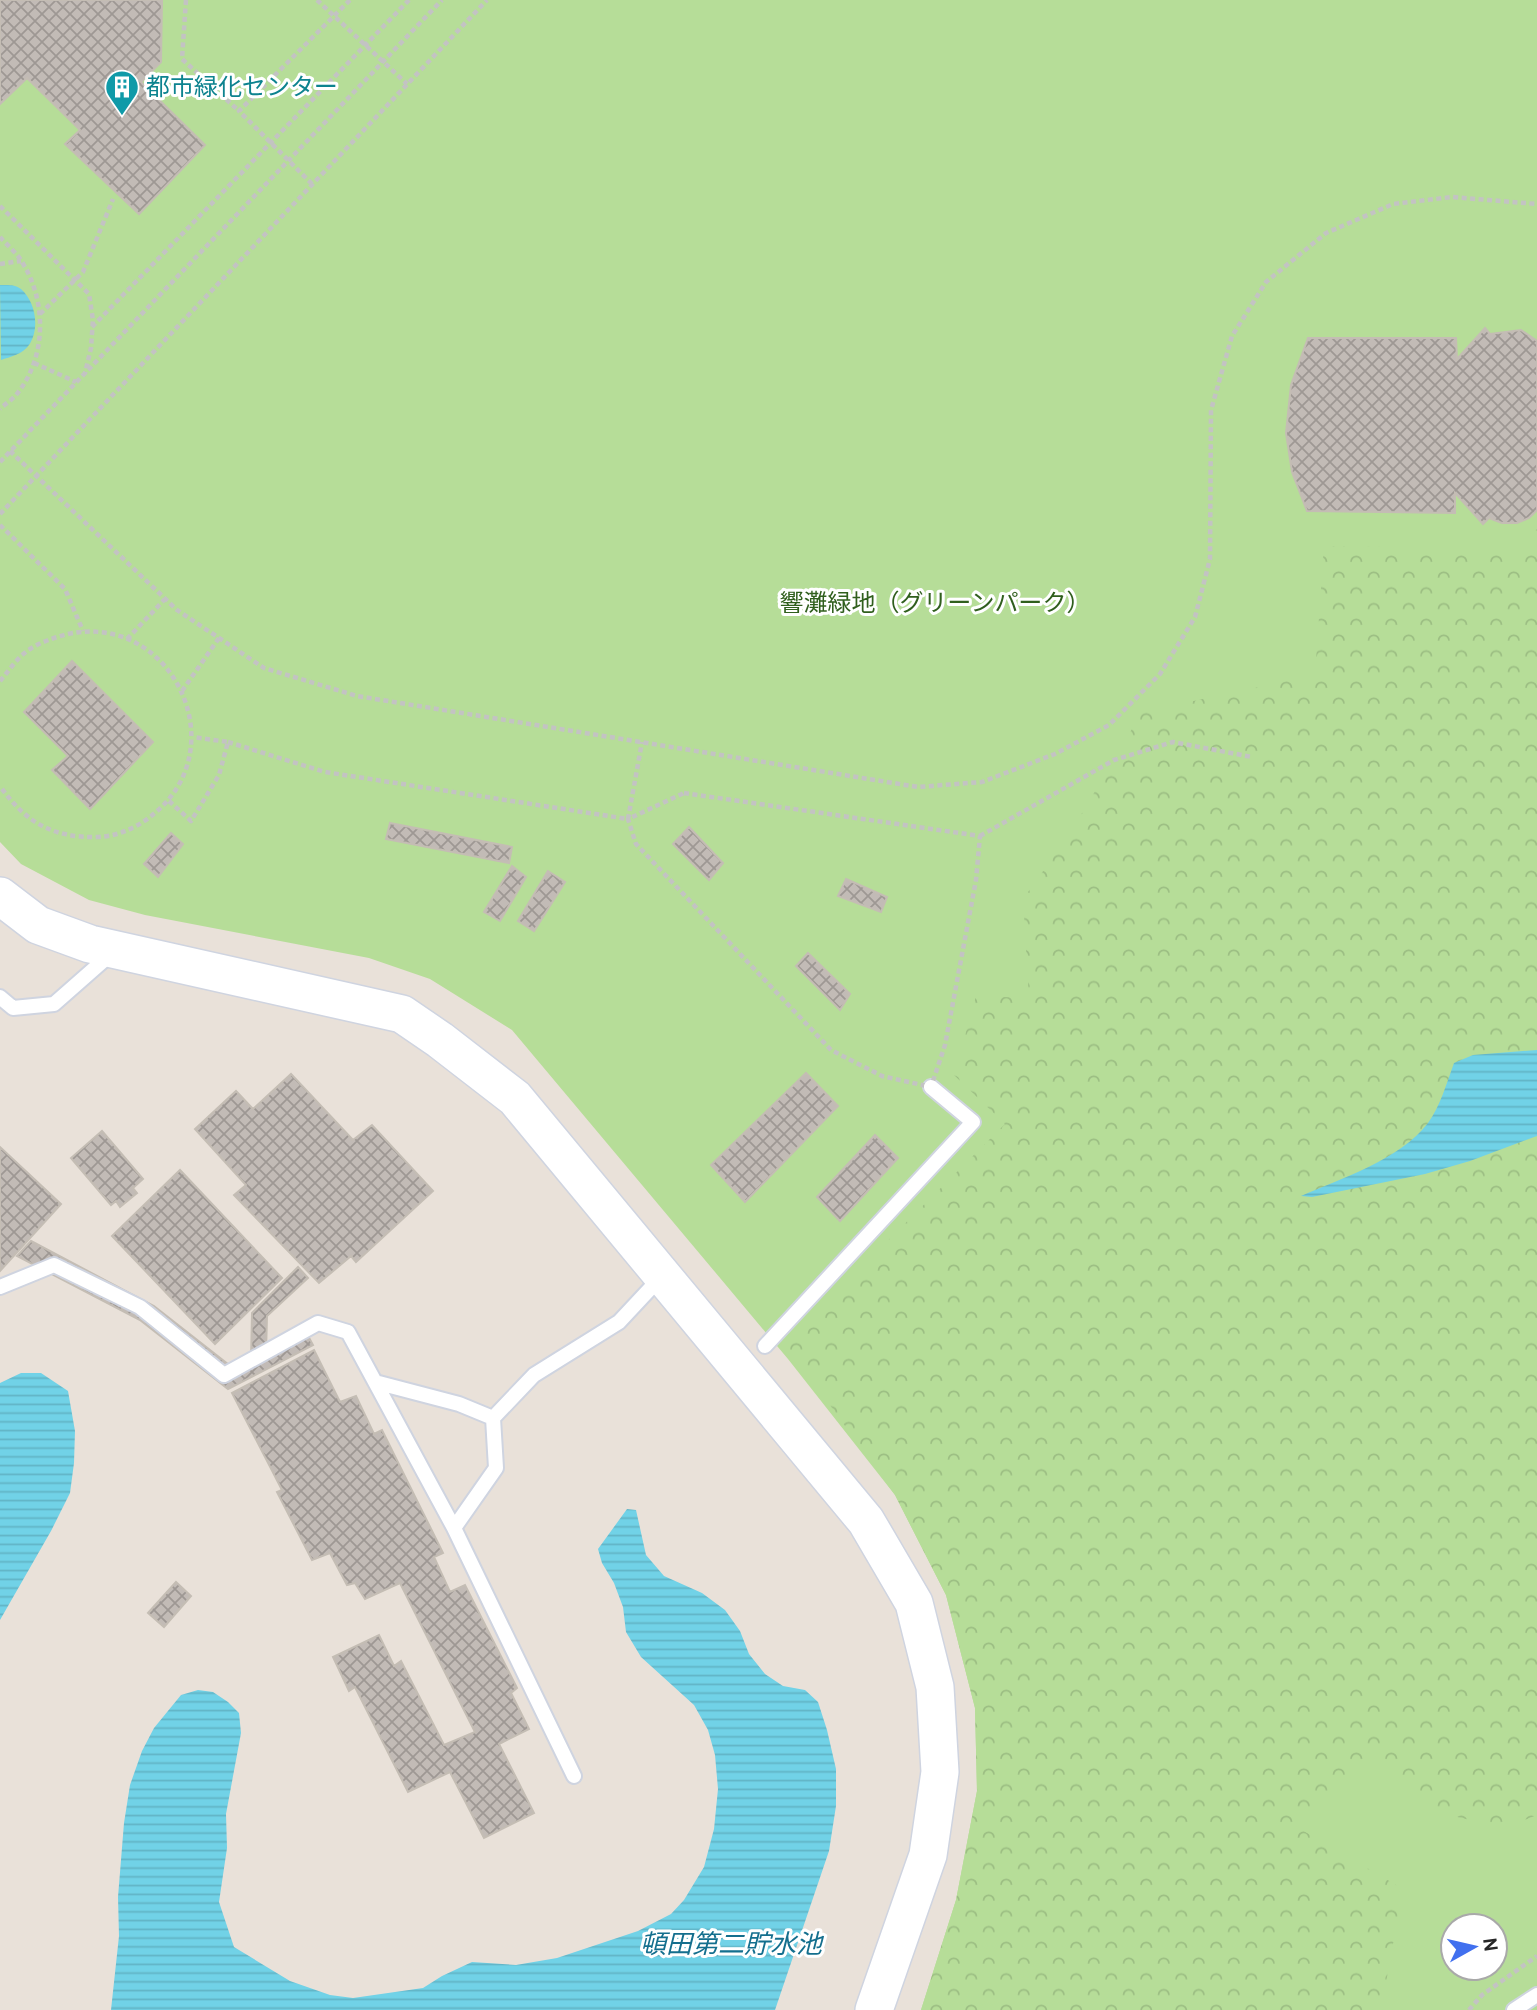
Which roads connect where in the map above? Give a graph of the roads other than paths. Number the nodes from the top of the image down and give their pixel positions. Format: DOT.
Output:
graph roads {
  1 [pos="0,896"];
  2 [pos="116,950"];
  3 [pos="0,997"];
  4 [pos="930,1087"];
  5 [pos="662,1276"];
  6 [pos="0,1287"];
  7 [pos="765,1346"];
  8 [pos="375,1382"];
  9 [pos="493,1418"];
  10 [pos="454,1528"];
  11 [pos="574,1776"];
  12 [pos="1537,1995"];
  13 [pos="874,2010"];
  14 [pos="1514,2010"];
  1 -- 2 [label="street"];
  2 -- 3 [label="lane"];
  2 -- 5 [label="street"];
  4 -- 7 [label="lane"];
  5 -- 9 [label="lane"];
  5 -- 13 [label="street"];
  6 -- 8 [label="lane"];
  8 -- 9 [label="lane"];
  8 -- 10 [label="lane"];
  9 -- 10 [label="lane"];
  10 -- 11 [label="lane"];
  12 -- 14 [label="lane"];
}
